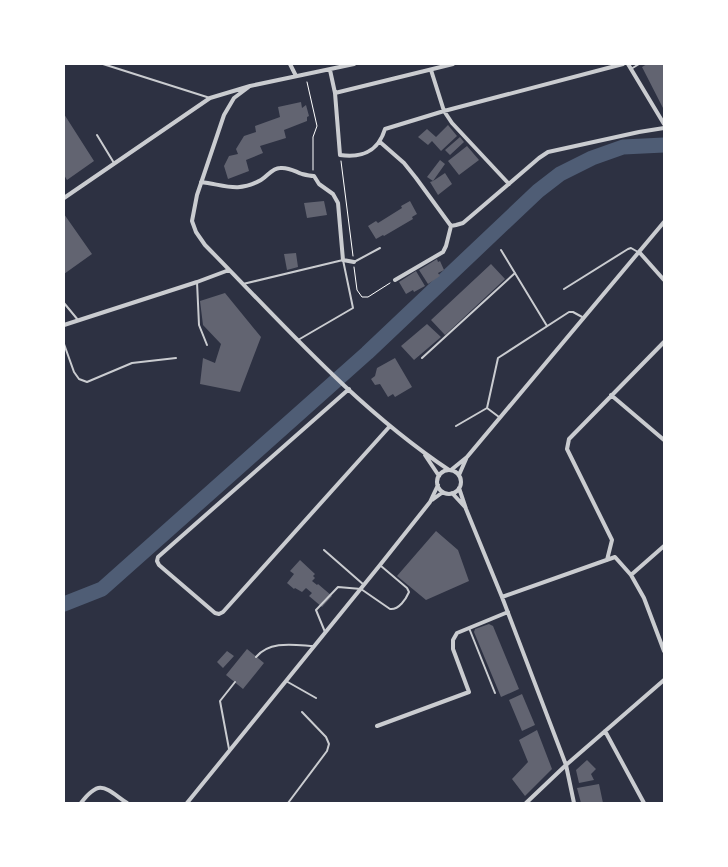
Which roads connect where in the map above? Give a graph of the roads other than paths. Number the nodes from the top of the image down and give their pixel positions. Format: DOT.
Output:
graph roads {
  1 [pos="103,64"];
  2 [pos="290,64"];
  3 [pos="354,64"];
  4 [pos="453,64"];
  5 [pos="623,64"];
  6 [pos="628,64"];
  7 [pos="640,64"];
  8 [pos="631,69"];
  9 [pos="330,70"];
  10 [pos="431,70"];
  11 [pos="296,76"];
  12 [pos="250,86"];
  13 [pos="335,93"];
  14 [pos="210,98"];
  15 [pos="444,111"];
  16 [pos="664,124"];
  17 [pos="664,128"];
  18 [pos="97,135"];
  19 [pos="380,142"];
  20 [pos="114,163"];
  21 [pos="201,182"];
  22 [pos="509,184"];
  23 [pos="64,196"];
  24 [pos="664,222"];
  25 [pos="451,226"];
  26 [pos="380,248"];
  27 [pos="500,250"];
  28 [pos="640,253"];
  29 [pos="343,260"];
  30 [pos="354,262"];
  31 [pos="229,270"];
  32 [pos="515,273"];
  33 [pos="395,280"];
  34 [pos="664,280"];
  35 [pos="197,282"];
  36 [pos="242,284"];
  37 [pos="564,289"];
  38 [pos="64,303"];
  39 [pos="584,318"];
  40 [pos="78,320"];
  41 [pos="64,325"];
  42 [pos="547,326"];
  43 [pos="298,340"];
  44 [pos="664,342"];
  45 [pos="64,344"];
  46 [pos="207,346"];
  47 [pos="176,358"];
  48 [pos="422,358"];
  49 [pos="349,389"];
  50 [pos="611,395"];
  51 [pos="487,408"];
  52 [pos="499,418"];
  53 [pos="390,426"];
  54 [pos="456,426"];
  55 [pos="664,440"];
  56 [pos="424,453"];
  57 [pos="467,457"];
  58 [pos="450,470"];
  59 [pos="459,475"];
  60 [pos="439,476"];
  61 [pos="438,485"];
  62 [pos="459,488"];
  63 [pos="444,492"];
  64 [pos="452,493"];
  65 [pos="430,502"];
  66 [pos="466,509"];
  67 [pos="664,546"];
  68 [pos="324,550"];
  69 [pos="607,560"];
  70 [pos="380,565"];
  71 [pos="631,575"];
  72 [pos="362,587"];
  73 [pos="502,597"];
  74 [pos="508,612"];
  75 [pos="468,628"];
  76 [pos="325,632"];
  77 [pos="314,646"];
  78 [pos="664,651"];
  79 [pos="256,656"];
  80 [pos="664,680"];
  81 [pos="286,681"];
  82 [pos="235,682"];
  83 [pos="495,693"];
  84 [pos="316,698"];
  85 [pos="302,712"];
  86 [pos="376,726"];
  87 [pos="605,731"];
  88 [pos="229,751"];
  89 [pos="566,765"];
  90 [pos="81,803"];
  91 [pos="126,803"];
  92 [pos="186,803"];
  93 [pos="288,803"];
  94 [pos="526,803"];
  95 [pos="574,803"];
  96 [pos="644,803"];
  1 -- 14 [label="lane"];
  2 -- 11 [label="street"];
  3 -- 9 [label="street"];
  4 -- 10 [label="street"];
  5 -- 15 [label="street"];
  6 -- 8 [label="street"];
  7 -- 8 [label="lane"];
  8 -- 16 [label="street"];
  9 -- 11 [label="street"];
  9 -- 13 [label="street"];
  10 -- 13 [label="street"];
  10 -- 15 [label="street"];
  11 -- 12 [label="street"];
  12 -- 14 [label="street"];
  12 -- 21 [label="street"];
  13 -- 19 [label="street"];
  14 -- 20 [label="street"];
  15 -- 19 [label="street"];
  15 -- 22 [label="street"];
  17 -- 22 [label="street"];
  18 -- 20 [label="lane"];
  19 -- 25 [label="street"];
  20 -- 23 [label="street"];
  21 -- 29 [label="street"];
  21 -- 31 [label="street"];
  22 -- 25 [label="street"];
  24 -- 28 [label="street"];
  25 -- 33 [label="street"];
  26 -- 30 [label="lane"];
  27 -- 32 [label="lane"];
  28 -- 34 [label="street"];
  28 -- 37 [label="lane"];
  28 -- 39 [label="street"];
  29 -- 30 [label="street"];
  29 -- 36 [label="lane"];
  29 -- 43 [label="lane"];
  31 -- 35 [label="street"];
  31 -- 36 [label="street"];
  32 -- 42 [label="lane"];
  32 -- 48 [label="lane"];
  35 -- 40 [label="street"];
  35 -- 46 [label="lane"];
  36 -- 43 [label="street"];
  38 -- 40 [label="lane"];
  39 -- 42 [label="lane"];
  39 -- 52 [label="street"];
  40 -- 41 [label="street"];
  42 -- 51 [label="lane"];
  43 -- 49 [label="street"];
  44 -- 50 [label="street"];
  45 -- 47 [label="lane"];
  49 -- 53 [label="street"];
  49 -- 53 [label="street"];
  50 -- 55 [label="street"];
  50 -- 69 [label="street"];
  51 -- 52 [label="lane"];
  51 -- 54 [label="lane"];
  52 -- 57 [label="street"];
  53 -- 56 [label="street"];
  56 -- 58 [label="street"];
  56 -- 60 [label="street"];
  57 -- 58 [label="street"];
  57 -- 59 [label="street"];
  58 -- 59 [label="street"];
  58 -- 60 [label="street"];
  59 -- 62 [label="street"];
  60 -- 61 [label="street"];
  61 -- 63 [label="street"];
  61 -- 65 [label="street"];
  62 -- 64 [label="street"];
  62 -- 66 [label="street"];
  63 -- 64 [label="street"];
  63 -- 65 [label="street"];
  64 -- 66 [label="street"];
  65 -- 70 [label="street"];
  66 -- 73 [label="street"];
  67 -- 71 [label="street"];
  68 -- 72 [label="lane"];
  69 -- 71 [label="street"];
  69 -- 73 [label="street"];
  70 -- 72 [label="street"];
  70 -- 72 [label="lane"];
  71 -- 78 [label="street"];
  72 -- 76 [label="street"];
  72 -- 76 [label="lane"];
  73 -- 74 [label="street"];
  74 -- 75 [label="street"];
  74 -- 89 [label="street"];
  75 -- 83 [label="lane"];
  75 -- 86 [label="street"];
  76 -- 77 [label="street"];
  77 -- 79 [label="lane"];
  77 -- 81 [label="street"];
  80 -- 87 [label="street"];
  81 -- 84 [label="lane"];
  81 -- 88 [label="street"];
  82 -- 88 [label="lane"];
  85 -- 93 [label="lane"];
  87 -- 89 [label="street"];
  87 -- 96 [label="street"];
  88 -- 92 [label="street"];
  89 -- 94 [label="street"];
  89 -- 95 [label="street"];
  90 -- 91 [label="street"];
}
